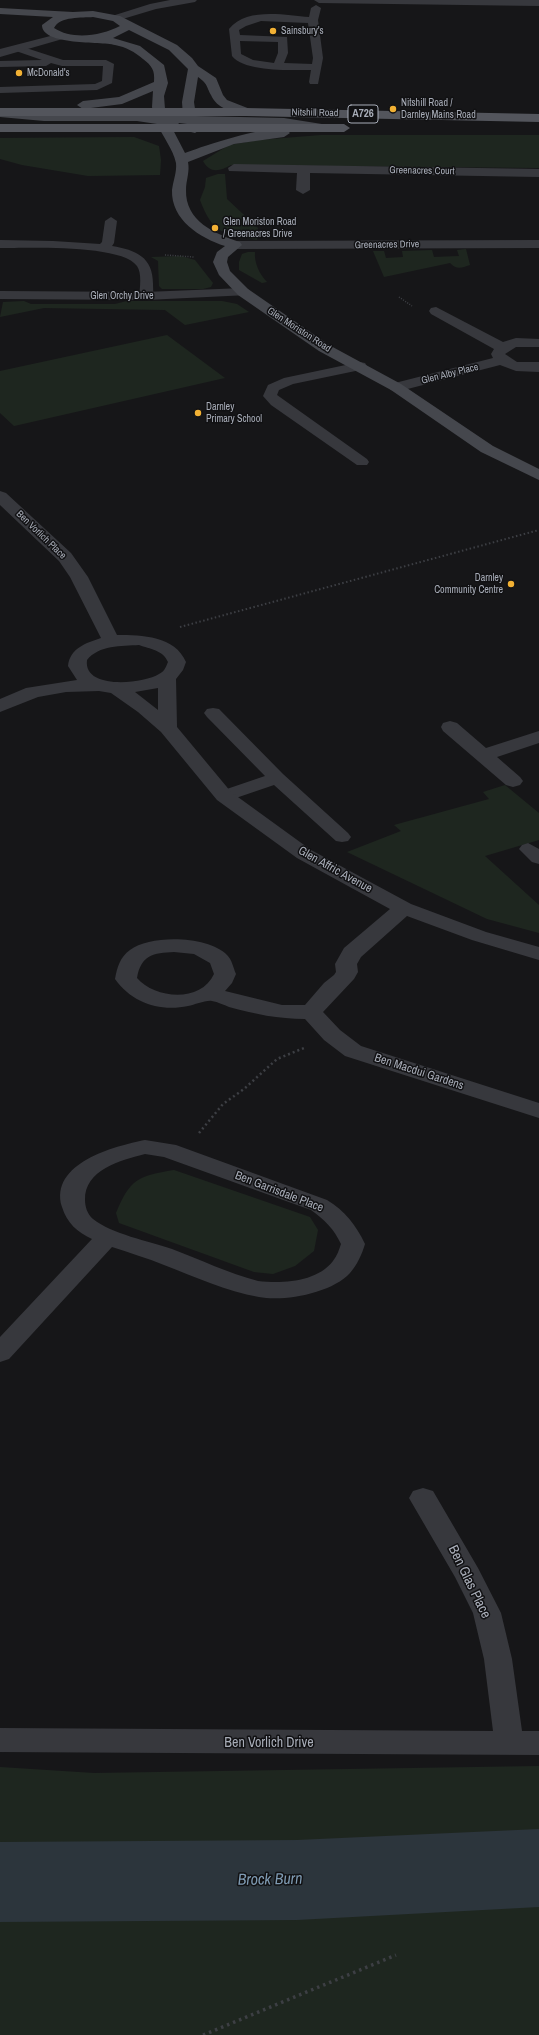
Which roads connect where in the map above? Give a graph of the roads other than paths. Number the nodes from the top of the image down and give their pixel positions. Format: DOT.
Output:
graph roads {
  1 [pos="191,0"];
  2 [pos="318,0"];
  3 [pos="539,3"];
  4 [pos="0,11"];
  5 [pos="79,15"];
  6 [pos="0,17"];
  7 [pos="313,20"];
  8 [pos="121,21"];
  9 [pos="48,29"];
  10 [pos="62,36"];
  11 [pos="87,38"];
  12 [pos="237,38"];
  13 [pos="260,46"];
  14 [pos="20,49"];
  15 [pos="0,54"];
  16 [pos="62,63"];
  17 [pos="0,64"];
  18 [pos="274,66"];
  19 [pos="317,67"];
  20 [pos="194,69"];
  21 [pos="314,82"];
  22 [pos="162,83"];
  23 [pos="0,86"];
  24 [pos="28,89"];
  25 [pos="0,90"];
  26 [pos="0,112"];
  27 [pos="246,112"];
  28 [pos="539,118"];
  29 [pos="162,120"];
  30 [pos="192,120"];
  31 [pos="0,128"];
  32 [pos="325,128"];
  33 [pos="357,128"];
  34 [pos="452,129"];
  35 [pos="539,129"];
  36 [pos="182,160"];
  37 [pos="234,168"];
  38 [pos="304,170"];
  39 [pos="539,173"];
  40 [pos="303,190"];
  41 [pos="111,221"];
  42 [pos="0,244"];
  43 [pos="539,244"];
  44 [pos="235,245"];
  45 [pos="104,248"];
  46 [pos="243,292"];
  47 [pos="0,295"];
  48 [pos="146,296"];
  49 [pos="436,311"];
  50 [pos="539,343"];
  51 [pos="503,354"];
  52 [pos="360,366"];
  53 [pos="537,369"];
  54 [pos="396,387"];
  55 [pos="362,462"];
  56 [pos="539,475"];
  57 [pos="0,496"];
  58 [pos="110,641"];
  59 [pos="78,659"];
  60 [pos="167,678"];
  61 [pos="99,685"];
  62 [pos="117,688"];
  63 [pos="33,692"];
  64 [pos="0,706"];
  65 [pos="213,713"];
  66 [pos="450,727"];
  67 [pos="168,728"];
  68 [pos="539,737"];
  69 [pos="484,755"];
  70 [pos="277,778"];
  71 [pos="514,780"];
  72 [pos="224,796"];
  73 [pos="342,837"];
  74 [pos="404,908"];
  75 [pos="539,954"];
  76 [pos="210,993"];
  77 [pos="311,1012"];
  78 [pos="539,1111"];
  79 [pos="109,1236"];
  80 [pos="0,1353"];
  81 [pos="423,1498"];
  82 [pos="0,1740"];
  83 [pos="539,1743"];
  84 [pos="509,1744"];
  1 -- 8 [label="street"];
  2 -- 3 [label="lane"];
  2 -- 7 [label="lane"];
  4 -- 5 [label="street"];
  5 -- 8 [label="street"];
  5 -- 9 [label="street"];
  6 -- 9 [label="street"];
  7 -- 12 [label="lane"];
  7 -- 19 [label="lane"];
  8 -- 11 [label="street"];
  8 -- 20 [label="street"];
  9 -- 10 [label="street"];
  10 -- 11 [label="street"];
  10 -- 14 [label="street"];
  11 -- 22 [label="street"];
  12 -- 13 [label="lane"];
  12 -- 18 [label="lane"];
  13 -- 18 [label="lane"];
  13 -- 18 [label="lane"];
  14 -- 15 [label="street"];
  14 -- 16 [label="lane"];
  16 -- 17 [label="lane"];
  16 -- 24 [label="lane"];
  18 -- 19 [label="lane"];
  19 -- 21 [label="lane"];
  20 -- 27 [label="street"];
  20 -- 30 [label="street"];
  22 -- 26 [label="street"];
  22 -- 29 [label="street"];
  23 -- 24 [label="lane"];
  24 -- 25 [label="lane"];
  26 -- 29 [label="street"];
  27 -- 28 [label="main road, Nitshill Road / A726"];
  27 -- 30 [label="main road, Nitshill Road / A726"];
  29 -- 30 [label="main road, Nitshill Road / A726"];
  29 -- 30 [label="street"];
  29 -- 31 [label="main road, Nitshill Road / A726"];
  29 -- 36 [label="street"];
  30 -- 32 [label="main road, Nitshill Road / A726"];
  30 -- 36 [label="street"];
  32 -- 33 [label="main road, Nitshill Road / A726"];
  32 -- 36 [label="street"];
  34 -- 35 [label="main road"];
  36 -- 44 [label="street"];
  37 -- 38 [label="street, Greenacres Court"];
  38 -- 39 [label="street, Greenacres Court"];
  38 -- 40 [label="street"];
  41 -- 45 [label="lane"];
  42 -- 45 [label="lane"];
  43 -- 44 [label="street, Greenacres Drive"];
  44 -- 46 [label="street, Glen Moriston Road"];
  45 -- 48 [label="lane"];
  46 -- 48 [label="street, Glen Orchy Drive"];
  46 -- 52 [label="street, Glen Moriston Road"];
  47 -- 48 [label="street, Glen Orchy Drive"];
  49 -- 51 [label="street"];
  50 -- 51 [label="street, Glen Alby Place"];
  51 -- 53 [label="street"];
  51 -- 54 [label="street, Glen Alby Place"];
  52 -- 54 [label="street, Glen Moriston Road"];
  52 -- 55 [label="lane"];
  54 -- 56 [label="street, Glen Moriston Road"];
  57 -- 58 [label="street, Ben Vorlich Place"];
  58 -- 59 [label="street"];
  58 -- 60 [label="street"];
  59 -- 61 [label="street"];
  59 -- 63 [label="street"];
  60 -- 62 [label="street"];
  60 -- 67 [label="street"];
  61 -- 62 [label="street"];
  61 -- 63 [label="street"];
  62 -- 67 [label="street, Glen Affric Avenue"];
  63 -- 64 [label="street"];
  65 -- 70 [label="lane"];
  66 -- 69 [label="street"];
  67 -- 72 [label="street, Glen Affric Avenue"];
  68 -- 69 [label="street"];
  69 -- 71 [label="street"];
  70 -- 72 [label="lane"];
  70 -- 73 [label="lane"];
  72 -- 74 [label="street, Glen Affric Avenue"];
  74 -- 75 [label="street, Glen Affric Avenue"];
  74 -- 77 [label="street"];
  76 -- 77 [label="street"];
  77 -- 78 [label="street, Ben Macdui Gardens"];
  79 -- 79 [label="street, Ben Garrisdale Place"];
  79 -- 80 [label="street"];
  81 -- 84 [label="street, Ben Glas Place"];
  82 -- 84 [label="street, Ben Vorlich Drive"];
  83 -- 84 [label="street, Ben Vorlich Drive"];
}
